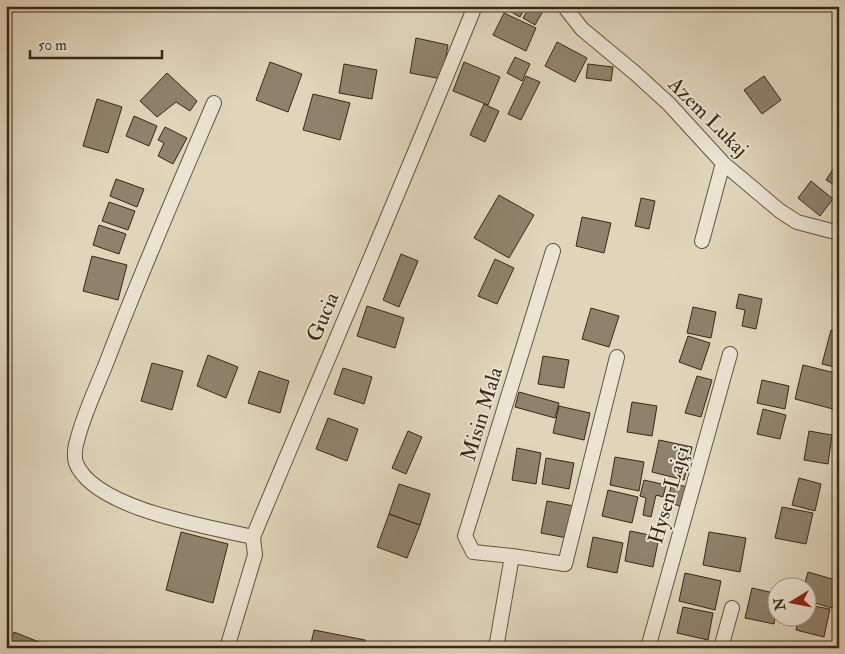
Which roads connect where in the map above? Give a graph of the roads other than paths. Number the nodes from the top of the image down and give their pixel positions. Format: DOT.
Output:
graph roads {
  1 [pos="475,6"];
  2 [pos="564,6"];
  3 [pos="214,103"];
  4 [pos="723,163"];
  5 [pos="839,233"];
  6 [pos="702,241"];
  7 [pos="553,250"];
  8 [pos="730,354"];
  9 [pos="617,357"];
  10 [pos="253,537"];
  11 [pos="512,556"];
  12 [pos="732,608"];
  13 [pos="227,648"];
  14 [pos="496,648"];
  15 [pos="648,648"];
  16 [pos="720,648"];
  1 -- 10 [label="street, Gucia"];
  2 -- 4 [label="street, Azem Lukaj"];
  3 -- 10 [label="street"];
  4 -- 5 [label="street, Azem Lukaj"];
  4 -- 6 [label="street"];
  7 -- 11 [label="street, Misin Mala"];
  8 -- 15 [label="street, Hysen Lajçi"];
  9 -- 11 [label="street, Misin Mala"];
  10 -- 13 [label="street, Gucia"];
  11 -- 14 [label="street"];
  12 -- 16 [label="street"];
}
